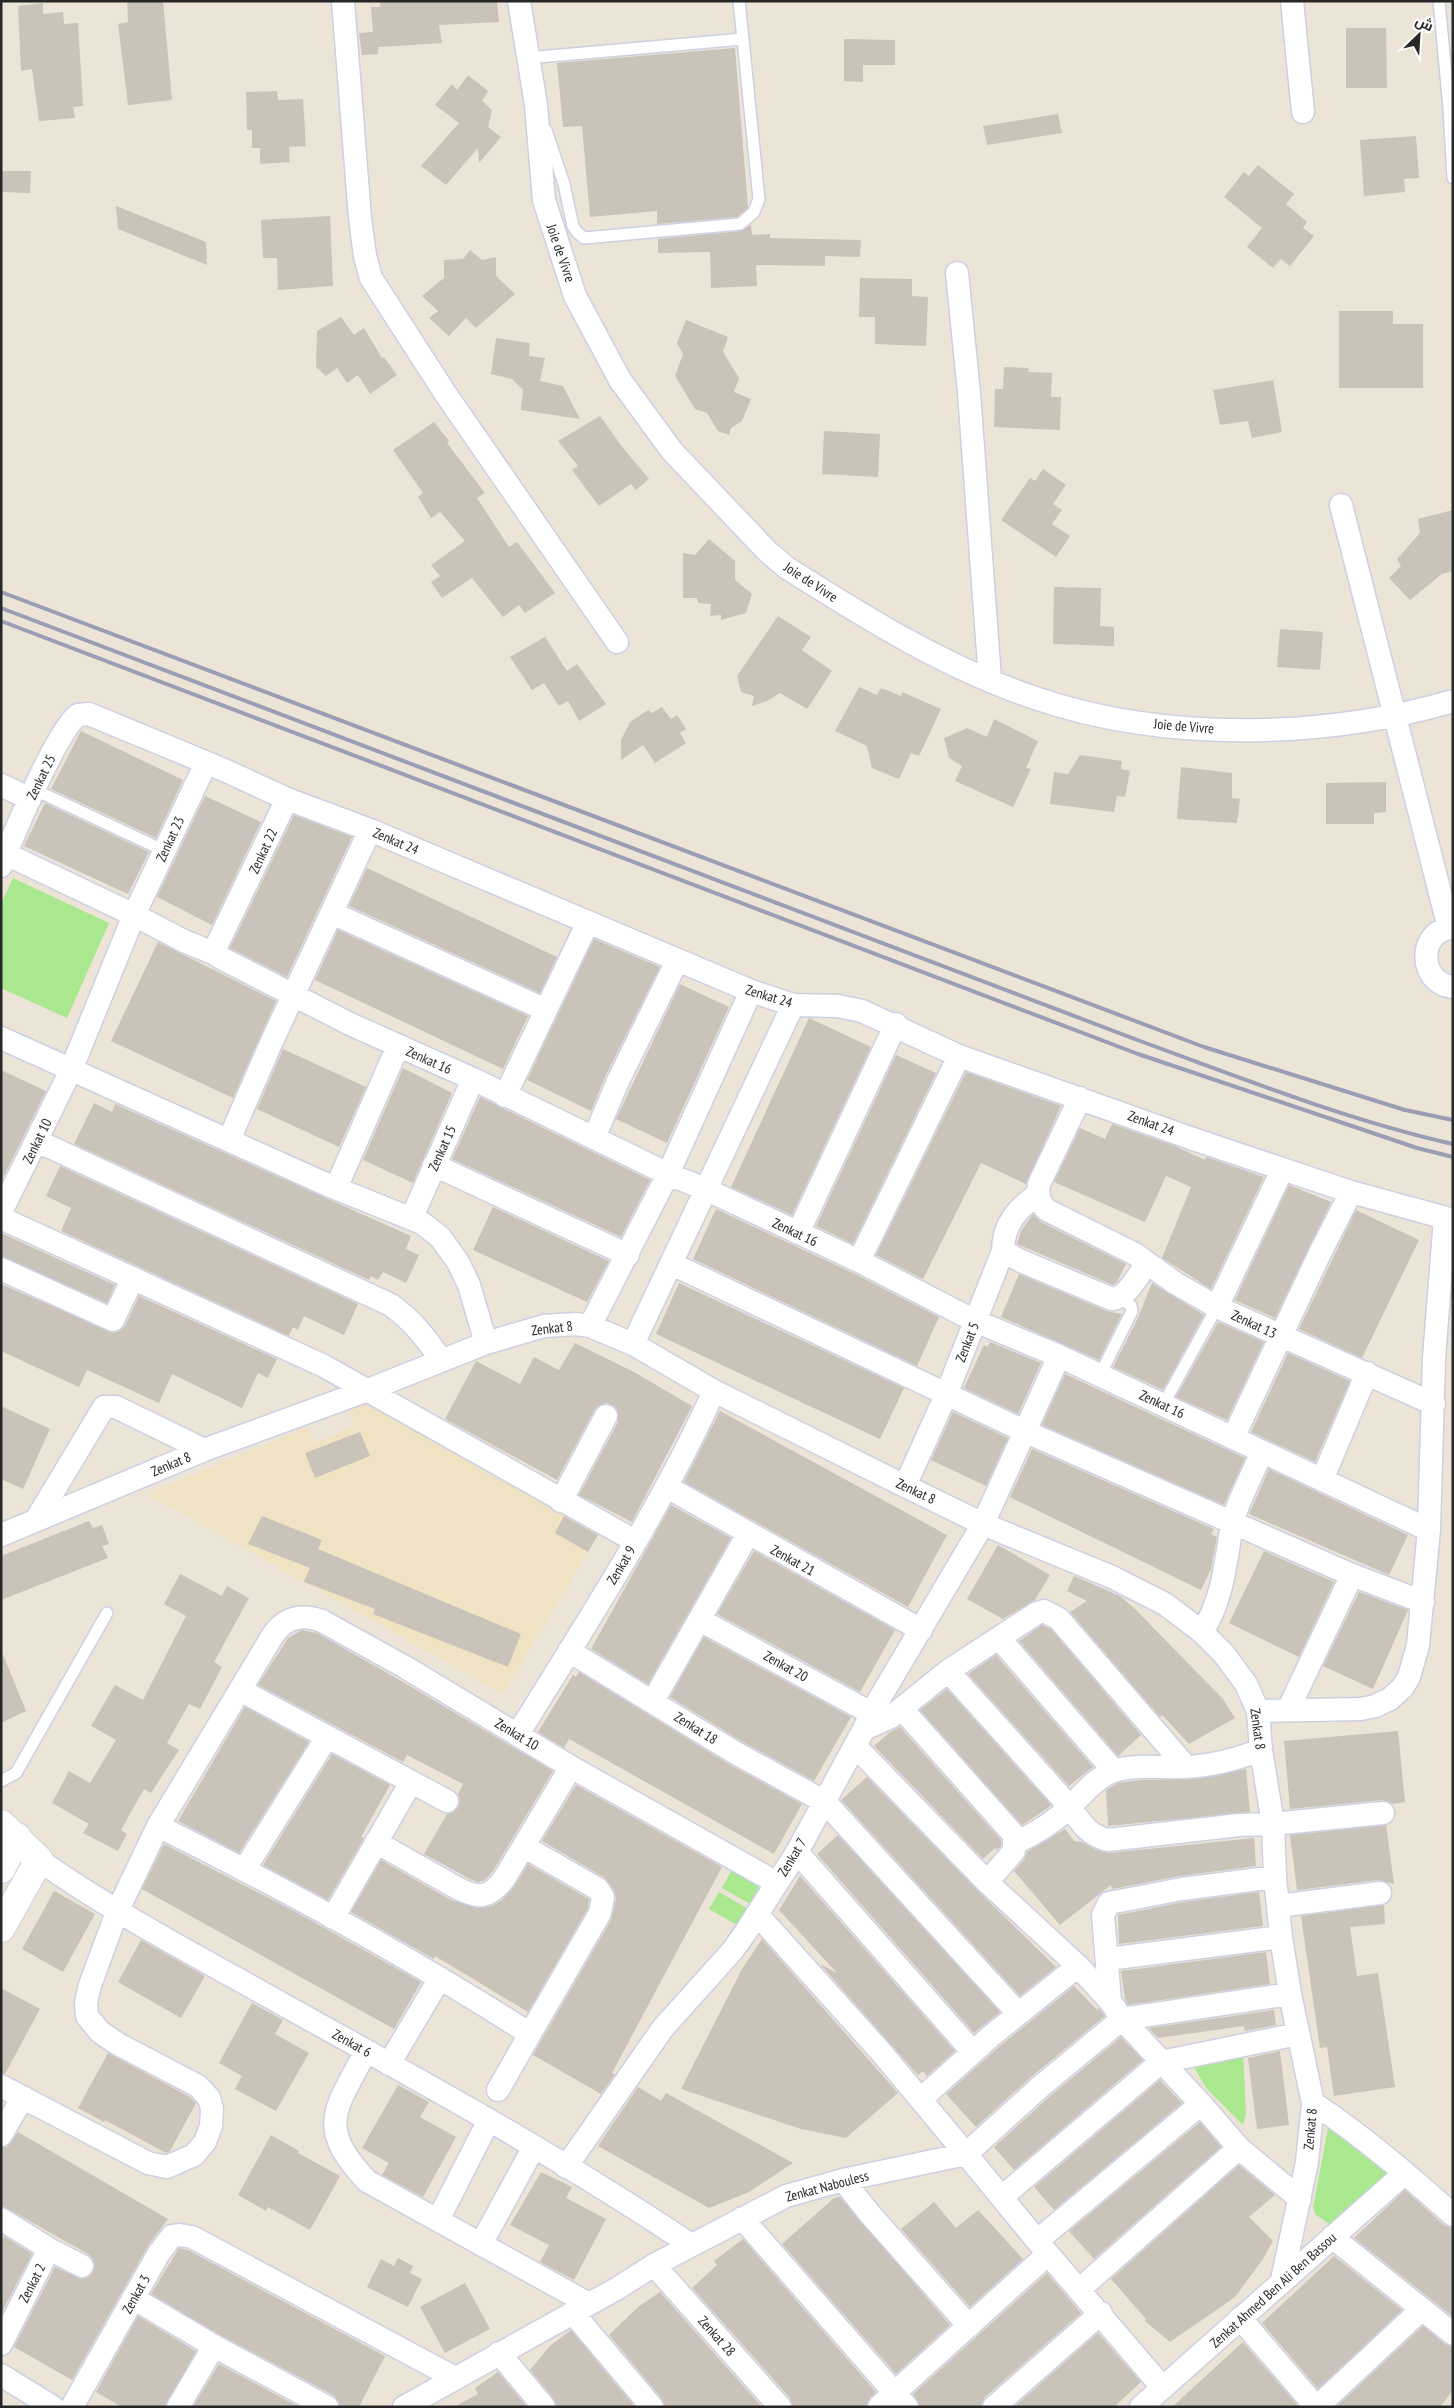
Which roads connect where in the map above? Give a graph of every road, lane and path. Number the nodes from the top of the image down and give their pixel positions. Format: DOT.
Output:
graph roads {
  1 [pos="343,1"];
  2 [pos="519,1"];
  3 [pos="739,1"];
  4 [pos="1292,1"];
  5 [pos="1439,1"];
  6 [pos="743,39"];
  7 [pos="527,58"];
  8 [pos="536,105"];
  9 [pos="1451,108"];
  10 [pos="1303,112"];
  11 [pos="1453,178"];
  12 [pos="957,273"];
  13 [pos="1341,505"];
  14 [pos="617,642"];
  15 [pos="990,679"];
  16 [pos="1453,701"];
  17 [pos="1396,714"];
  18 [pos="103,719"];
  19 [pos="206,763"];
  20 [pos="1,785"];
  21 [pos="33,794"];
  22 [pos="287,799"];
  23 [pos="370,830"];
  24 [pos="165,851"];
  25 [pos="4,860"];
  26 [pos="332,913"];
  27 [pos="134,915"];
  28 [pos="588,922"];
  29 [pos="1451,928"];
  30 [pos="213,953"];
  31 [pos="677,961"];
  32 [pos="1453,987"];
  33 [pos="751,991"];
  34 [pos="293,996"];
  35 [pos="793,1005"];
  36 [pos="546,1010"];
  37 [pos="896,1024"];
  38 [pos="1,1038"];
  39 [pos="398,1046"];
  40 [pos="959,1056"];
  41 [pos="71,1070"];
  42 [pos="473,1079"];
  43 [pos="505,1096"];
  44 [pos="1080,1098"];
  45 [pos="594,1138"];
  46 [pos="228,1140"];
  47 [pos="37,1141"];
  48 [pos="434,1165"];
  49 [pos="1282,1170"];
  50 [pos="668,1174"];
  51 [pos="336,1188"];
  52 [pos="705,1188"];
  53 [pos="1351,1192"];
  54 [pos="1038,1194"];
  55 [pos="1,1212"];
  56 [pos="412,1217"];
  57 [pos="1,1218"];
  58 [pos="1449,1219"];
  59 [pos="798,1233"];
  60 [pos="1003,1250"];
  61 [pos="628,1255"];
  62 [pos="859,1261"];
  63 [pos="1147,1263"];
  64 [pos="672,1264"];
  65 [pos="1,1269"];
  66 [pos="133,1278"];
  67 [pos="1121,1297"];
  68 [pos="1217,1307"];
  69 [pos="975,1321"];
  70 [pos="590,1326"];
  71 [pos="1282,1337"];
  72 [pos="486,1343"];
  73 [pos="632,1344"];
  74 [pos="1059,1356"];
  75 [pos="441,1360"];
  76 [pos="1367,1373"];
  77 [pos="1100,1375"];
  78 [pos="368,1390"];
  79 [pos="714,1391"];
  80 [pos="946,1395"];
  81 [pos="1434,1404"];
  82 [pos="1163,1405"];
  83 [pos="606,1416"];
  84 [pos="1024,1431"];
  85 [pos="1234,1438"];
  86 [pos="204,1450"];
  87 [pos="1262,1452"];
  88 [pos="1322,1480"];
  89 [pos="905,1486"];
  90 [pos="667,1487"];
  91 [pos="561,1501"];
  92 [pos="36,1520"];
  93 [pos="1233,1523"];
  94 [pos="983,1524"];
  95 [pos="1429,1530"];
  96 [pos="748,1534"];
  97 [pos="1,1536"];
  98 [pos="635,1542"];
  99 [pos="1352,1575"];
  100 [pos="1424,1602"];
  101 [pos="107,1612"];
  102 [pos="700,1620"];
  103 [pos="921,1630"];
  104 [pos="1202,1632"];
  105 [pos="999,1638"];
  106 [pos="569,1651"];
  107 [pos="948,1671"];
  108 [pos="240,1690"];
  109 [pos="653,1701"];
  110 [pos="902,1709"];
  111 [pos="1288,1710"];
  112 [pos="1258,1711"];
  113 [pos="863,1730"];
  114 [pos="518,1734"];
  115 [pos="327,1737"];
  116 [pos="1261,1750"];
  117 [pos="571,1767"];
  118 [pos="1186,1767"];
  119 [pos="1114,1771"];
  120 [pos="1,1781"];
  121 [pos="411,1782"];
  122 [pos="447,1801"];
  123 [pos="825,1802"];
  124 [pos="1070,1807"];
  125 [pos="1382,1813"];
  126 [pos="1273,1824"];
  127 [pos="158,1826"];
  128 [pos="9,1830"];
  129 [pos="376,1842"];
  130 [pos="1015,1843"];
  131 [pos="525,1847"];
  132 [pos="797,1852"];
  133 [pos="39,1860"];
  134 [pos="1,1869"];
  135 [pos="244,1870"];
  136 [pos="1275,1877"];
  137 [pos="777,1882"];
  138 [pos="987,1882"];
  139 [pos="1380,1893"];
  140 [pos="1278,1906"];
  141 [pos="117,1912"];
  142 [pos="758,1914"];
  143 [pos="333,1918"];
  144 [pos="1,1928"];
  145 [pos="1281,1937"];
  146 [pos="1108,1959"];
  147 [pos="1078,1966"];
  148 [pos="440,1978"];
  149 [pos="1290,1994"];
  150 [pos="1116,2010"];
  151 [pos="1018,2013"];
  152 [pos="530,2034"];
  153 [pos="1298,2034"];
  154 [pos="366,2051"];
  155 [pos="973,2052"];
  156 [pos="1161,2062"];
  157 [pos="389,2064"];
  158 [pos="1,2086"];
  159 [pos="498,2090"];
  160 [pos="23,2097"];
  161 [pos="922,2098"];
  162 [pos="1313,2103"];
  163 [pos="1201,2104"];
  164 [pos="489,2120"];
  165 [pos="1,2135"];
  166 [pos="534,2147"];
  167 [pos="1239,2148"];
  168 [pos="966,2154"];
  169 [pos="566,2167"];
  170 [pos="1405,2173"];
  171 [pos="843,2180"];
  172 [pos="1002,2197"];
  173 [pos="1300,2199"];
  174 [pos="1453,2215"];
  175 [pos="742,2218"];
  176 [pos="1,2219"];
  177 [pos="438,2220"];
  178 [pos="1332,2237"];
  179 [pos="482,2242"];
  180 [pos="691,2245"];
  181 [pos="1043,2247"];
  182 [pos="49,2249"];
  183 [pos="654,2265"];
  184 [pos="82,2266"];
  185 [pos="1282,2280"];
  186 [pos="1080,2289"];
  187 [pos="133,2298"];
  188 [pos="581,2308"];
  189 [pos="1422,2309"];
  190 [pos="1101,2313"];
  191 [pos="1240,2318"];
  192 [pos="968,2326"];
  193 [pos="1453,2334"];
  194 [pos="1,2344"];
  195 [pos="214,2346"];
  196 [pos="499,2353"];
  197 [pos="1,2374"];
  198 [pos="455,2378"];
  199 [pos="1163,2388"];
  200 [pos="893,2402"];
  201 [pos="419,2404"];
  202 [pos="53,2407"];
  203 [pos="72,2407"];
  204 [pos="178,2407"];
  205 [pos="327,2407"];
  206 [pos="544,2407"];
  207 [pos="652,2407"];
  208 [pos="780,2407"];
  209 [pos="994,2407"];
  210 [pos="1141,2407"];
  211 [pos="1317,2407"];
  1 -- 14 [label="street"];
  2 -- 7 [label="street, Joie de Vivre"];
  3 -- 6 [label="lane"];
  4 -- 10 [label="street"];
  5 -- 9 [label="lane"];
  6 -- 7 [label="lane"];
  6 -- 8 [label="lane"];
  7 -- 8 [label="street, Joie de Vivre"];
  8 -- 15 [label="street, Joie de Vivre"];
  9 -- 11 [label="lane"];
  12 -- 15 [label="street"];
  13 -- 17 [label="street"];
  15 -- 17 [label="street, Joie de Vivre"];
  16 -- 17 [label="street, Joie de Vivre"];
  17 -- 29 [label="street"];
  18 -- 19 [label="street, Zenkat 24"];
  18 -- 21 [label="street, Zenkat 25"];
  19 -- 22 [label="street, Zenkat 24"];
  19 -- 24 [label="street, Zenkat 23"];
  20 -- 21 [label="street"];
  21 -- 24 [label="lane"];
  21 -- 25 [label="street, Zenkat 25"];
  22 -- 23 [label="street, Zenkat 24"];
  22 -- 30 [label="street, Zenkat 22"];
  23 -- 26 [label="street"];
  23 -- 28 [label="street, Zenkat 24"];
  24 -- 27 [label="street, Zenkat 23"];
  25 -- 27 [label="street, Zenkat 16"];
  26 -- 34 [label="street"];
  26 -- 36 [label="street"];
  27 -- 30 [label="street, Zenkat 16"];
  27 -- 41 [label="street, Zenkat 23"];
  28 -- 31 [label="street, Zenkat 24"];
  28 -- 36 [label="street"];
  29 -- 32 [label="street"];
  30 -- 34 [label="street, Zenkat 16"];
  31 -- 33 [label="street, Zenkat 24"];
  31 -- 45 [label="street"];
  33 -- 35 [label="street, Zenkat 24"];
  33 -- 50 [label="street"];
  34 -- 39 [label="street, Zenkat 16"];
  34 -- 46 [label="street"];
  35 -- 37 [label="street, Zenkat 24"];
  35 -- 52 [label="street"];
  36 -- 43 [label="street"];
  37 -- 40 [label="street, Zenkat 24"];
  37 -- 59 [label="street"];
  38 -- 41 [label="street"];
  39 -- 42 [label="street, Zenkat 16"];
  39 -- 51 [label="street"];
  40 -- 44 [label="street, Zenkat 24"];
  40 -- 62 [label="street"];
  41 -- 46 [label="street"];
  41 -- 47 [label="street, Zenkat 10"];
  42 -- 43 [label="street, Zenkat 16"];
  42 -- 48 [label="street, Zenkat 15"];
  43 -- 45 [label="street, Zenkat 16"];
  44 -- 49 [label="street, Zenkat 24"];
  44 -- 54 [label="street"];
  45 -- 50 [label="street, Zenkat 16"];
  46 -- 51 [label="street"];
  47 -- 55 [label="street, Zenkat 10"];
  47 -- 75 [label="street"];
  48 -- 56 [label="street, Zenkat 15"];
  48 -- 61 [label="street"];
  49 -- 53 [label="street, Zenkat 24"];
  49 -- 68 [label="street"];
  50 -- 52 [label="street, Zenkat 16"];
  50 -- 61 [label="street"];
  51 -- 56 [label="street"];
  52 -- 59 [label="street, Zenkat 16"];
  52 -- 64 [label="street"];
  53 -- 58 [label="street, Zenkat 24"];
  53 -- 71 [label="street"];
  54 -- 60 [label="street, Zenkat 5"];
  54 -- 63 [label="street, Zenkat 13"];
  56 -- 72 [label="street"];
  57 -- 66 [label="street"];
  58 -- 81 [label="street"];
  59 -- 62 [label="street, Zenkat 16"];
  60 -- 67 [label="street"];
  60 -- 69 [label="street, Zenkat 5"];
  61 -- 70 [label="street"];
  62 -- 69 [label="street, Zenkat 16"];
  63 -- 67 [label="street"];
  63 -- 68 [label="street, Zenkat 13"];
  64 -- 73 [label="street"];
  64 -- 80 [label="street"];
  65 -- 66 [label="street"];
  66 -- 78 [label="street"];
  67 -- 77 [label="lane"];
  68 -- 71 [label="street, Zenkat 13"];
  68 -- 82 [label="lane"];
  69 -- 74 [label="street, Zenkat 16"];
  69 -- 80 [label="street, Zenkat 5"];
  70 -- 72 [label="street, Zenkat 8"];
  70 -- 73 [label="street, Zenkat 8"];
  71 -- 76 [label="street, Zenkat 13"];
  71 -- 85 [label="street"];
  72 -- 75 [label="street, Zenkat 8"];
  73 -- 79 [label="street, Zenkat 8"];
  74 -- 77 [label="street, Zenkat 16"];
  74 -- 84 [label="street, Zenkat 7"];
  75 -- 78 [label="street, Zenkat 8"];
  76 -- 81 [label="street, Zenkat 13"];
  76 -- 88 [label="street"];
  77 -- 82 [label="street, Zenkat 16"];
  78 -- 86 [label="street, Zenkat 8"];
  78 -- 91 [label="street"];
  79 -- 89 [label="street, Zenkat 8"];
  79 -- 90 [label="street, Zenkat 9"];
  80 -- 84 [label="street"];
  80 -- 89 [label="street, Zenkat 5"];
  81 -- 95 [label="street"];
  82 -- 85 [label="street, Zenkat 16"];
  83 -- 91 [label="street"];
  84 -- 93 [label="street"];
  84 -- 94 [label="street, Zenkat 7"];
  85 -- 87 [label="street, Zenkat 16"];
  86 -- 92 [label="street, Zenkat 8"];
  86 -- 92 [label="street"];
  87 -- 88 [label="street, Zenkat 16"];
  87 -- 93 [label="street"];
  88 -- 95 [label="street, Zenkat 16"];
  89 -- 94 [label="street, Zenkat 8"];
  90 -- 96 [label="street, Zenkat 21"];
  90 -- 98 [label="street, Zenkat 9"];
  91 -- 98 [label="street"];
  92 -- 97 [label="street, Zenkat 8"];
  93 -- 99 [label="street"];
  93 -- 104 [label="street"];
  94 -- 103 [label="street, Zenkat 7"];
  94 -- 104 [label="street, Zenkat 8"];
  95 -- 100 [label="street"];
  96 -- 102 [label="street"];
  96 -- 103 [label="street, Zenkat 21"];
  98 -- 106 [label="street, Zenkat 9"];
  99 -- 100 [label="street"];
  99 -- 111 [label="street"];
  100 -- 111 [label="street"];
  101 -- 120 [label="lane"];
  102 -- 109 [label="street"];
  102 -- 113 [label="street, Zenkat 20"];
  103 -- 113 [label="street, Zenkat 7"];
  104 -- 112 [label="street, Zenkat 8"];
  105 -- 107 [label="street"];
  105 -- 118 [label="street"];
  105 -- 119 [label="street"];
  106 -- 109 [label="street, Zenkat 18"];
  106 -- 114 [label="street, Zenkat 9"];
  107 -- 110 [label="street"];
  107 -- 124 [label="street"];
  108 -- 114 [label="street, Zenkat 10"];
  108 -- 115 [label="street"];
  108 -- 127 [label="street, Zenkat 10"];
  109 -- 123 [label="street, Zenkat 18"];
  110 -- 113 [label="street"];
  110 -- 130 [label="street"];
  111 -- 112 [label="street"];
  112 -- 116 [label="street, Zenkat 8"];
  113 -- 123 [label="street, Zenkat 7"];
  113 -- 138 [label="street, Zenkat 20"];
  114 -- 117 [label="street, Zenkat 10"];
  115 -- 121 [label="street"];
  115 -- 135 [label="street"];
  116 -- 118 [label="street"];
  116 -- 126 [label="street, Zenkat 8"];
  117 -- 131 [label="street"];
  117 -- 137 [label="street, Zenkat 10"];
  118 -- 119 [label="street"];
  119 -- 124 [label="street"];
  121 -- 122 [label="street"];
  121 -- 129 [label="street"];
  123 -- 132 [label="street, Zenkat 7"];
  123 -- 151 [label="street, Zenkat 18"];
  124 -- 126 [label="street"];
  124 -- 130 [label="street"];
  125 -- 126 [label="street"];
  126 -- 136 [label="street, Zenkat 8"];
  127 -- 135 [label="street"];
  127 -- 141 [label="street, Zenkat 10"];
  128 -- 133 [label="main road, Zenkat 6"];
  128 -- 134 [label="main road"];
  129 -- 131 [label="street"];
  129 -- 143 [label="street"];
  130 -- 138 [label="street"];
  131 -- 152 [label="street"];
  132 -- 137 [label="street, Zenkat 7"];
  132 -- 155 [label="street"];
  133 -- 141 [label="street, Zenkat 6"];
  133 -- 144 [label="main road"];
  135 -- 143 [label="street"];
  136 -- 140 [label="street, Zenkat 8"];
  136 -- 146 [label="street"];
  137 -- 142 [label="street, Zenkat 7"];
  138 -- 147 [label="street, Zenkat 20"];
  139 -- 140 [label="street"];
  140 -- 145 [label="street, Zenkat 8"];
  141 -- 154 [label="street, Zenkat 6"];
  141 -- 160 [label="street, Zenkat 10"];
  142 -- 161 [label="street"];
  142 -- 169 [label="street, Zenkat 7"];
  143 -- 148 [label="street"];
  145 -- 146 [label="street"];
  145 -- 149 [label="street, Zenkat 8"];
  146 -- 150 [label="street"];
  147 -- 150 [label="street, Zenkat 20"];
  147 -- 151 [label="street"];
  148 -- 152 [label="street"];
  148 -- 157 [label="street"];
  149 -- 150 [label="street"];
  149 -- 153 [label="street, Zenkat 8"];
  150 -- 156 [label="street, Zenkat 20"];
  150 -- 168 [label="street"];
  151 -- 155 [label="street"];
  152 -- 159 [label="street"];
  153 -- 156 [label="street"];
  153 -- 162 [label="street, Zenkat 8"];
  154 -- 157 [label="street, Zenkat 6"];
  154 -- 177 [label="street"];
  155 -- 161 [label="street"];
  156 -- 163 [label="street, Zenkat 20"];
  156 -- 172 [label="street"];
  157 -- 164 [label="street, Zenkat 6"];
  158 -- 160 [label="street"];
  160 -- 165 [label="street"];
  161 -- 168 [label="street"];
  162 -- 170 [label="street"];
  162 -- 173 [label="street, Zenkat 8"];
  163 -- 167 [label="street, Zenkat 20"];
  163 -- 181 [label="street"];
  164 -- 166 [label="street, Zenkat 6"];
  164 -- 177 [label="street"];
  166 -- 169 [label="street, Zenkat 6"];
  166 -- 179 [label="street"];
  167 -- 173 [label="street, Zenkat 20"];
  167 -- 186 [label="street"];
  168 -- 171 [label="street, Zenkat Nabouless"];
  168 -- 172 [label="street"];
  169 -- 180 [label="street, Zenkat 6"];
  170 -- 174 [label="street"];
  170 -- 178 [label="street, Zenkat Ahmed Ben Ali Ben Bassou"];
  171 -- 175 [label="street, Zenkat Nabouless"];
  171 -- 192 [label="street"];
  172 -- 181 [label="street"];
  173 -- 185 [label="street, Zenkat 8"];
  175 -- 180 [label="street, Zenkat Nabouless"];
  175 -- 200 [label="street"];
  176 -- 182 [label="street"];
  177 -- 179 [label="street"];
  178 -- 185 [label="street, Zenkat Ahmed Ben Ali Ben Bassou"];
  178 -- 189 [label="street"];
  179 -- 188 [label="street"];
  180 -- 183 [label="street, Zenkat Nabouless"];
  181 -- 186 [label="street"];
  181 -- 192 [label="street"];
  182 -- 184 [label="street"];
  182 -- 194 [label="street, Zenkat 2"];
  183 -- 188 [label="street, Zenkat Nabouless"];
  183 -- 208 [label="street, Zenkat 28"];
  185 -- 191 [label="street, Zenkat Ahmed Ben Ali Ben Bassou"];
  186 -- 190 [label="street"];
  187 -- 195 [label="street"];
  187 -- 198 [label="street, Zenkat 3"];
  187 -- 203 [label="street, Zenkat 3"];
  188 -- 196 [label="street, Zenkat Nabouless"];
  188 -- 207 [label="street"];
  189 -- 193 [label="street"];
  189 -- 211 [label="street"];
  190 -- 199 [label="street"];
  190 -- 209 [label="street"];
  191 -- 199 [label="street, Zenkat Ahmed Ben Ali Ben Bassou"];
  191 -- 211 [label="street"];
  192 -- 200 [label="street"];
  195 -- 204 [label="street"];
  195 -- 205 [label="street"];
  196 -- 198 [label="street, Zenkat Nabouless"];
  196 -- 206 [label="street"];
  197 -- 202 [label="street"];
  198 -- 201 [label="street, Zenkat Nabouless"];
  199 -- 210 [label="street, Zenkat Ahmed Ben Ali Ben Bassou"];
}
